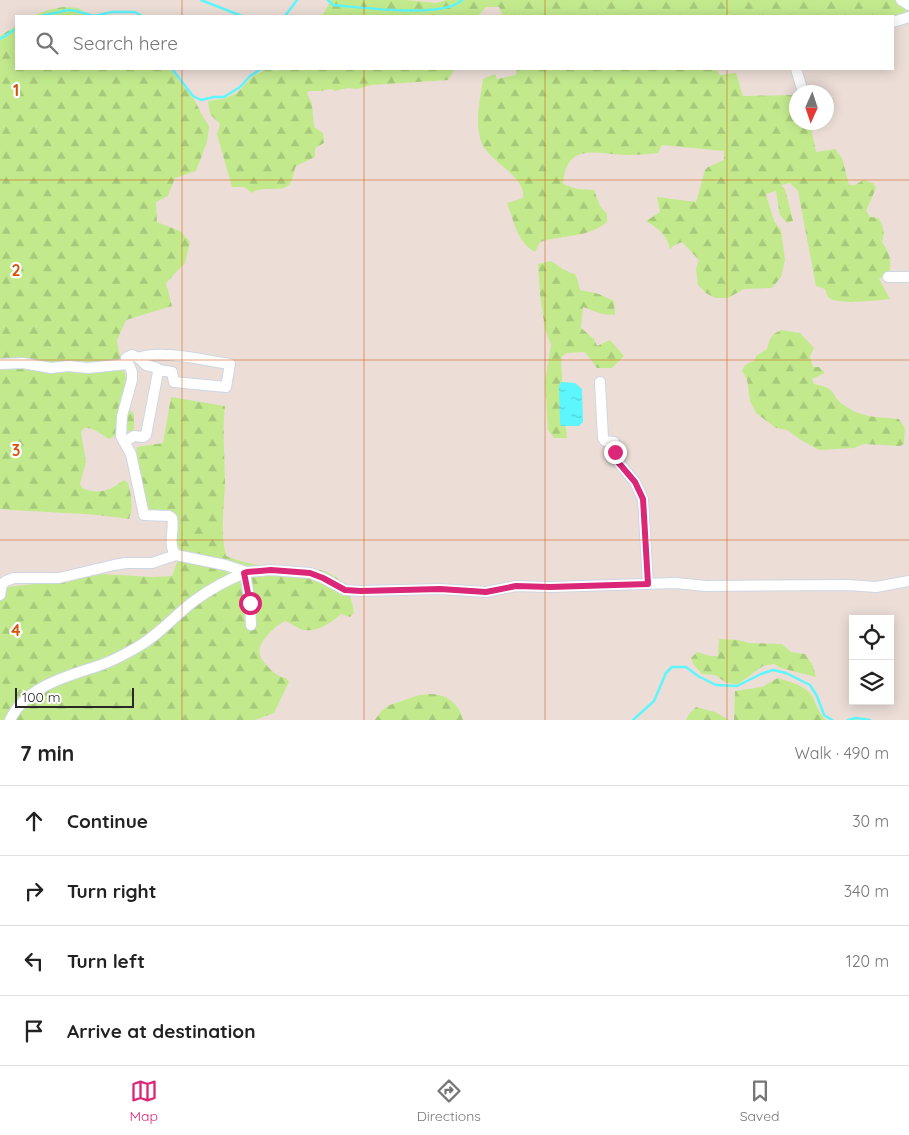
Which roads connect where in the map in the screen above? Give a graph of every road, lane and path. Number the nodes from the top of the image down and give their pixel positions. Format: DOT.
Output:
graph roads {
  1 [pos="901,0"];
  2 [pos="909,6"];
  3 [pos="909,17"];
  4 [pos="894,22"];
  5 [pos="797,70"];
  6 [pos="801,85"];
  7 [pos="909,276"];
  8 [pos="888,277"];
  9 [pos="138,358"];
  10 [pos="0,364"];
  11 [pos="127,364"];
  12 [pos="158,370"];
  13 [pos="600,382"];
  14 [pos="124,442"];
  15 [pos="176,555"];
  16 [pos="246,572"];
  17 [pos="909,581"];
  18 [pos="648,584"];
  19 [pos="0,595"];
  20 [pos="251,625"];
  21 [pos="10,720"];
  1 -- 2 [label="street"];
  3 -- 4 [label="street"];
  5 -- 6 [label="street"];
  7 -- 8 [label="street"];
  9 -- 11 [label="street"];
  9 -- 12 [label="street"];
  9 -- 12 [label="street"];
  10 -- 11 [label="street"];
  11 -- 14 [label="street"];
  12 -- 14 [label="street"];
  13 -- 18 [label="street"];
  14 -- 15 [label="street"];
  15 -- 16 [label="street"];
  15 -- 19 [label="street"];
  16 -- 18 [label="street"];
  16 -- 20 [label="street"];
  16 -- 21 [label="street"];
  17 -- 18 [label="street"];
}
